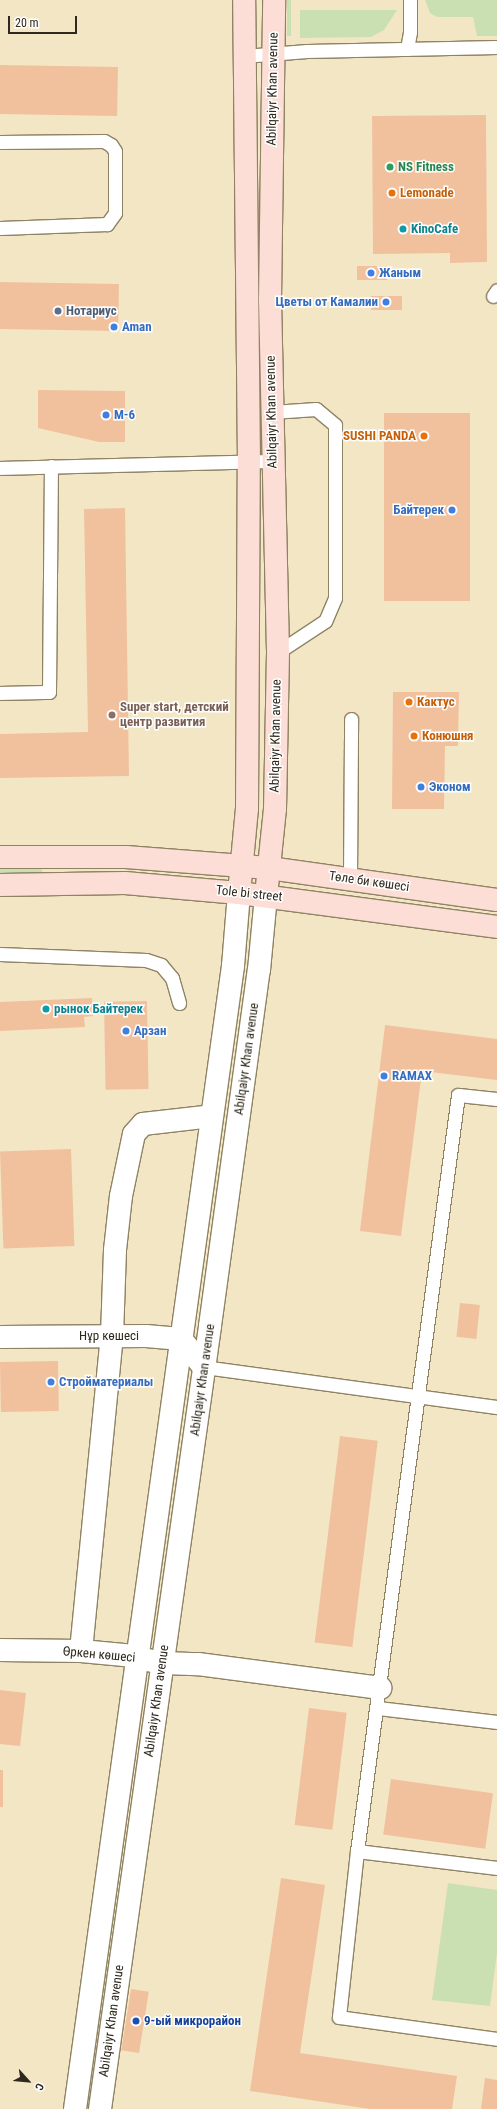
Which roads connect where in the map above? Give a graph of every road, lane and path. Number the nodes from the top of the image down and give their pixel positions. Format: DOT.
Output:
graph roads {
  1 [pos="244,0"];
  2 [pos="274,0"];
  3 [pos="410,0"];
  4 [pos="497,48"];
  5 [pos="407,49"];
  6 [pos="274,53"];
  7 [pos="244,56"];
  8 [pos="0,142"];
  9 [pos="0,228"];
  10 [pos="272,412"];
  11 [pos="273,461"];
  12 [pos="249,462"];
  13 [pos="51,466"];
  14 [pos="0,468"];
  15 [pos="278,652"];
  16 [pos="0,693"];
  17 [pos="351,719"];
  18 [pos="0,856"];
  19 [pos="242,866"];
  20 [pos="269,868"];
  21 [pos="350,879"];
  22 [pos="0,885"];
  23 [pos="239,893"];
  24 [pos="266,896"];
  25 [pos="497,900"];
  26 [pos="497,926"];
  27 [pos="0,954"];
  28 [pos="179,1003"];
  29 [pos="497,1099"];
  30 [pos="212,1116"];
  31 [pos="112,1336"];
  32 [pos="0,1337"];
  33 [pos="181,1340"];
  34 [pos="204,1367"];
  35 [pos="419,1394"];
  36 [pos="497,1406"];
  37 [pos="0,1650"];
  38 [pos="81,1652"];
  39 [pos="137,1658"];
  40 [pos="163,1663"];
  41 [pos="379,1698"];
  42 [pos="497,1722"];
  43 [pos="357,1851"];
  44 [pos="497,1868"];
  45 [pos="497,2039"];
  46 [pos="75,2109"];
  47 [pos="100,2109"];
  1 -- 7 [label="main road, Abilqaiyr Khan avenue"];
  2 -- 6 [label="main road, Abilqaiyr Khan avenue"];
  3 -- 5 [label="lane"];
  4 -- 5 [label="lane"];
  5 -- 6 [label="lane"];
  6 -- 7 [label="lane"];
  6 -- 10 [label="main road, Abilqaiyr Khan avenue"];
  7 -- 12 [label="main road, Abilqaiyr Khan avenue"];
  8 -- 9 [label="lane"];
  10 -- 11 [label="main road, Abilqaiyr Khan avenue"];
  10 -- 15 [label="lane"];
  11 -- 12 [label="lane"];
  11 -- 15 [label="main road, Abilqaiyr Khan avenue"];
  12 -- 13 [label="lane"];
  12 -- 19 [label="main road, Abilqaiyr Khan avenue"];
  13 -- 14 [label="lane"];
  13 -- 16 [label="lane"];
  15 -- 20 [label="main road, Abilqaiyr Khan avenue"];
  17 -- 21 [label="lane"];
  18 -- 19 [label="main road, Tole bi street"];
  19 -- 20 [label="main road, Төле би көшесі"];
  19 -- 23 [label="main road, Abilqaiyr Khan avenue"];
  20 -- 21 [label="main road, Төле би көшесі"];
  20 -- 24 [label="main road, Abilqaiyr Khan avenue"];
  21 -- 25 [label="main road, Төле би көшесі"];
  22 -- 23 [label="main road, Tole bi street"];
  23 -- 24 [label="main road, Tole bi street"];
  23 -- 30 [label="street, Abilqaiyr Khan avenue"];
  24 -- 26 [label="main road, Tole bi street"];
  24 -- 34 [label="street, Abilqaiyr Khan avenue"];
  27 -- 28 [label="lane"];
  29 -- 35 [label="lane"];
  30 -- 31 [label="street"];
  30 -- 33 [label="street, Abilqaiyr Khan avenue"];
  31 -- 32 [label="street, Нұр көшесі"];
  31 -- 33 [label="street, Нұр көшесі"];
  31 -- 38 [label="street"];
  33 -- 34 [label="street"];
  33 -- 39 [label="street, Abilqaiyr Khan avenue"];
  34 -- 35 [label="lane"];
  34 -- 40 [label="street, Abilqaiyr Khan avenue"];
  35 -- 36 [label="lane"];
  35 -- 41 [label="lane"];
  37 -- 38 [label="street, Өркен көшесі"];
  38 -- 39 [label="street, Өркен көшесі"];
  39 -- 40 [label="street, Өркен көшесі"];
  39 -- 46 [label="street, Abilqaiyr Khan avenue"];
  40 -- 41 [label="street, Өркен көшесі"];
  40 -- 47 [label="street, Abilqaiyr Khan avenue"];
  41 -- 42 [label="lane"];
  41 -- 43 [label="lane"];
  43 -- 44 [label="lane"];
  43 -- 45 [label="lane"];
}
